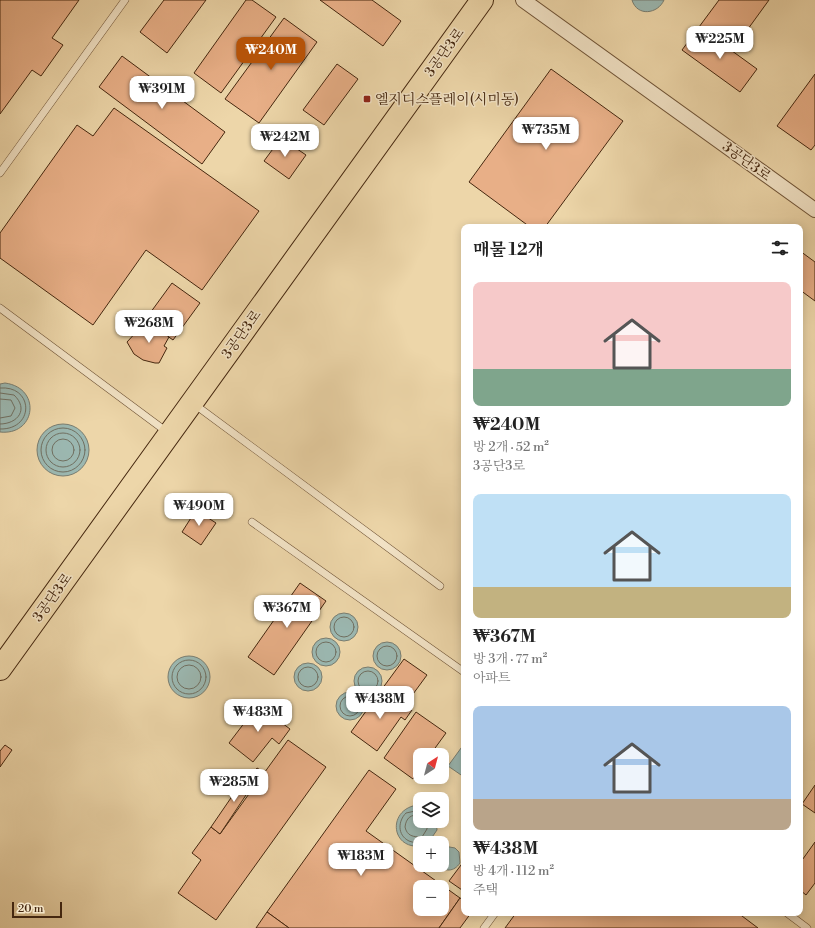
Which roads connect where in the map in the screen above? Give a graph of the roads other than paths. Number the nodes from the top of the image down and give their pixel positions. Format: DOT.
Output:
graph roads {
  1 [pos="125,0"];
  2 [pos="482,0"];
  3 [pos="523,0"];
  4 [pos="0,173"];
  5 [pos="815,210"];
  6 [pos="0,308"];
  7 [pos="192,403"];
  8 [pos="170,434"];
  9 [pos="252,522"];
  10 [pos="440,586"];
  11 [pos="0,669"];
  12 [pos="461,670"];
  13 [pos="492,916"];
  14 [pos="791,916"];
  15 [pos="484,928"];
  16 [pos="807,928"];
  1 -- 4 [label="lane"];
  2 -- 7 [label="main road, 3공단3로"];
  3 -- 5 [label="street, 3공단3로"];
  6 -- 8 [label="lane"];
  7 -- 8 [label="main road, 3공단3로"];
  7 -- 10 [label="lane"];
  8 -- 11 [label="main road, 3공단3로"];
  9 -- 12 [label="lane"];
  13 -- 15 [label="lane"];
  14 -- 16 [label="lane"];
}
